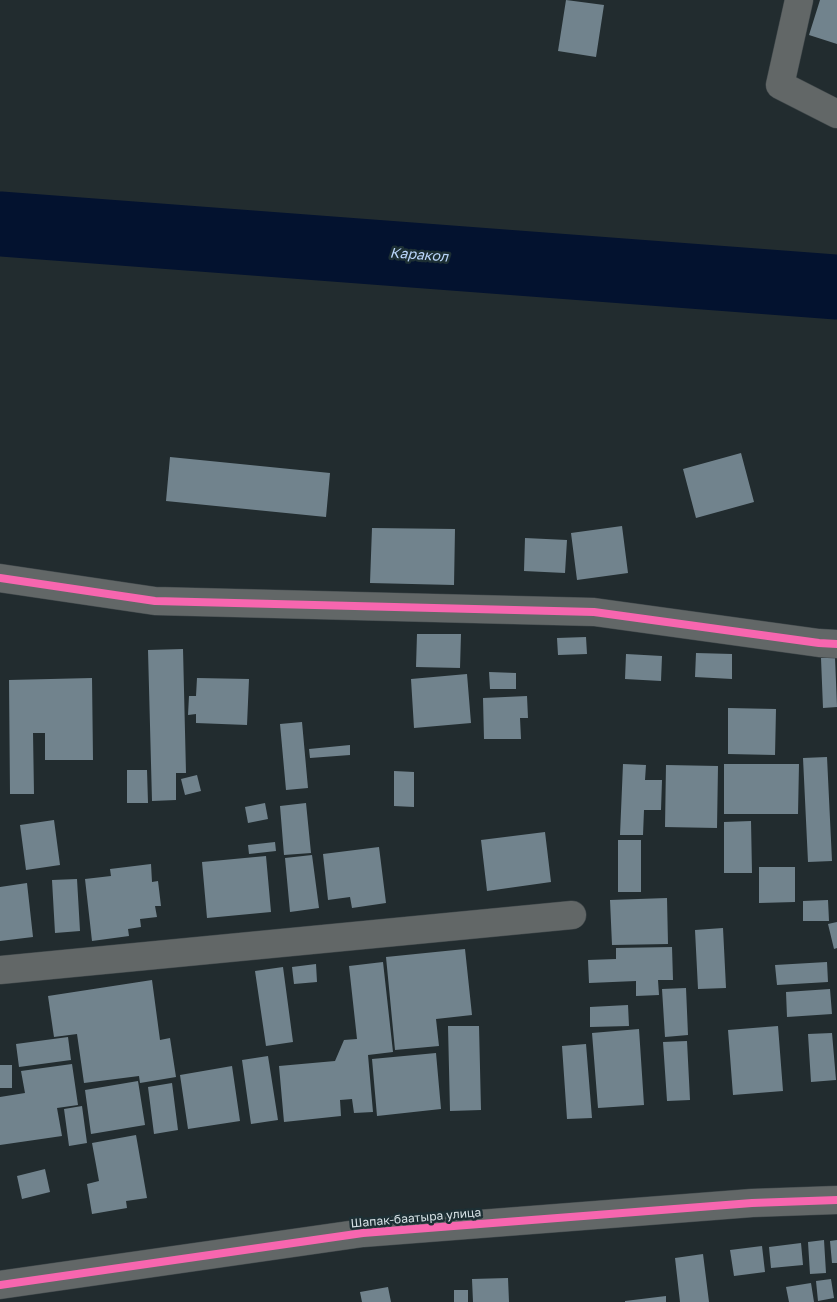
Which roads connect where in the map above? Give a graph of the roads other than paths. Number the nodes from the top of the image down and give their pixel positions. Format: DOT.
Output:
graph roads {
  1 [pos="799,0"];
  2 [pos="837,114"];
  3 [pos="0,578"];
  4 [pos="837,644"];
  5 [pos="572,915"];
  6 [pos="0,970"];
  7 [pos="837,1200"];
  8 [pos="0,1285"];
  1 -- 2 [label="street"];
  3 -- 4 [label="street"];
  5 -- 6 [label="street"];
  7 -- 8 [label="street, Шапак-баатыра улица"];
}
